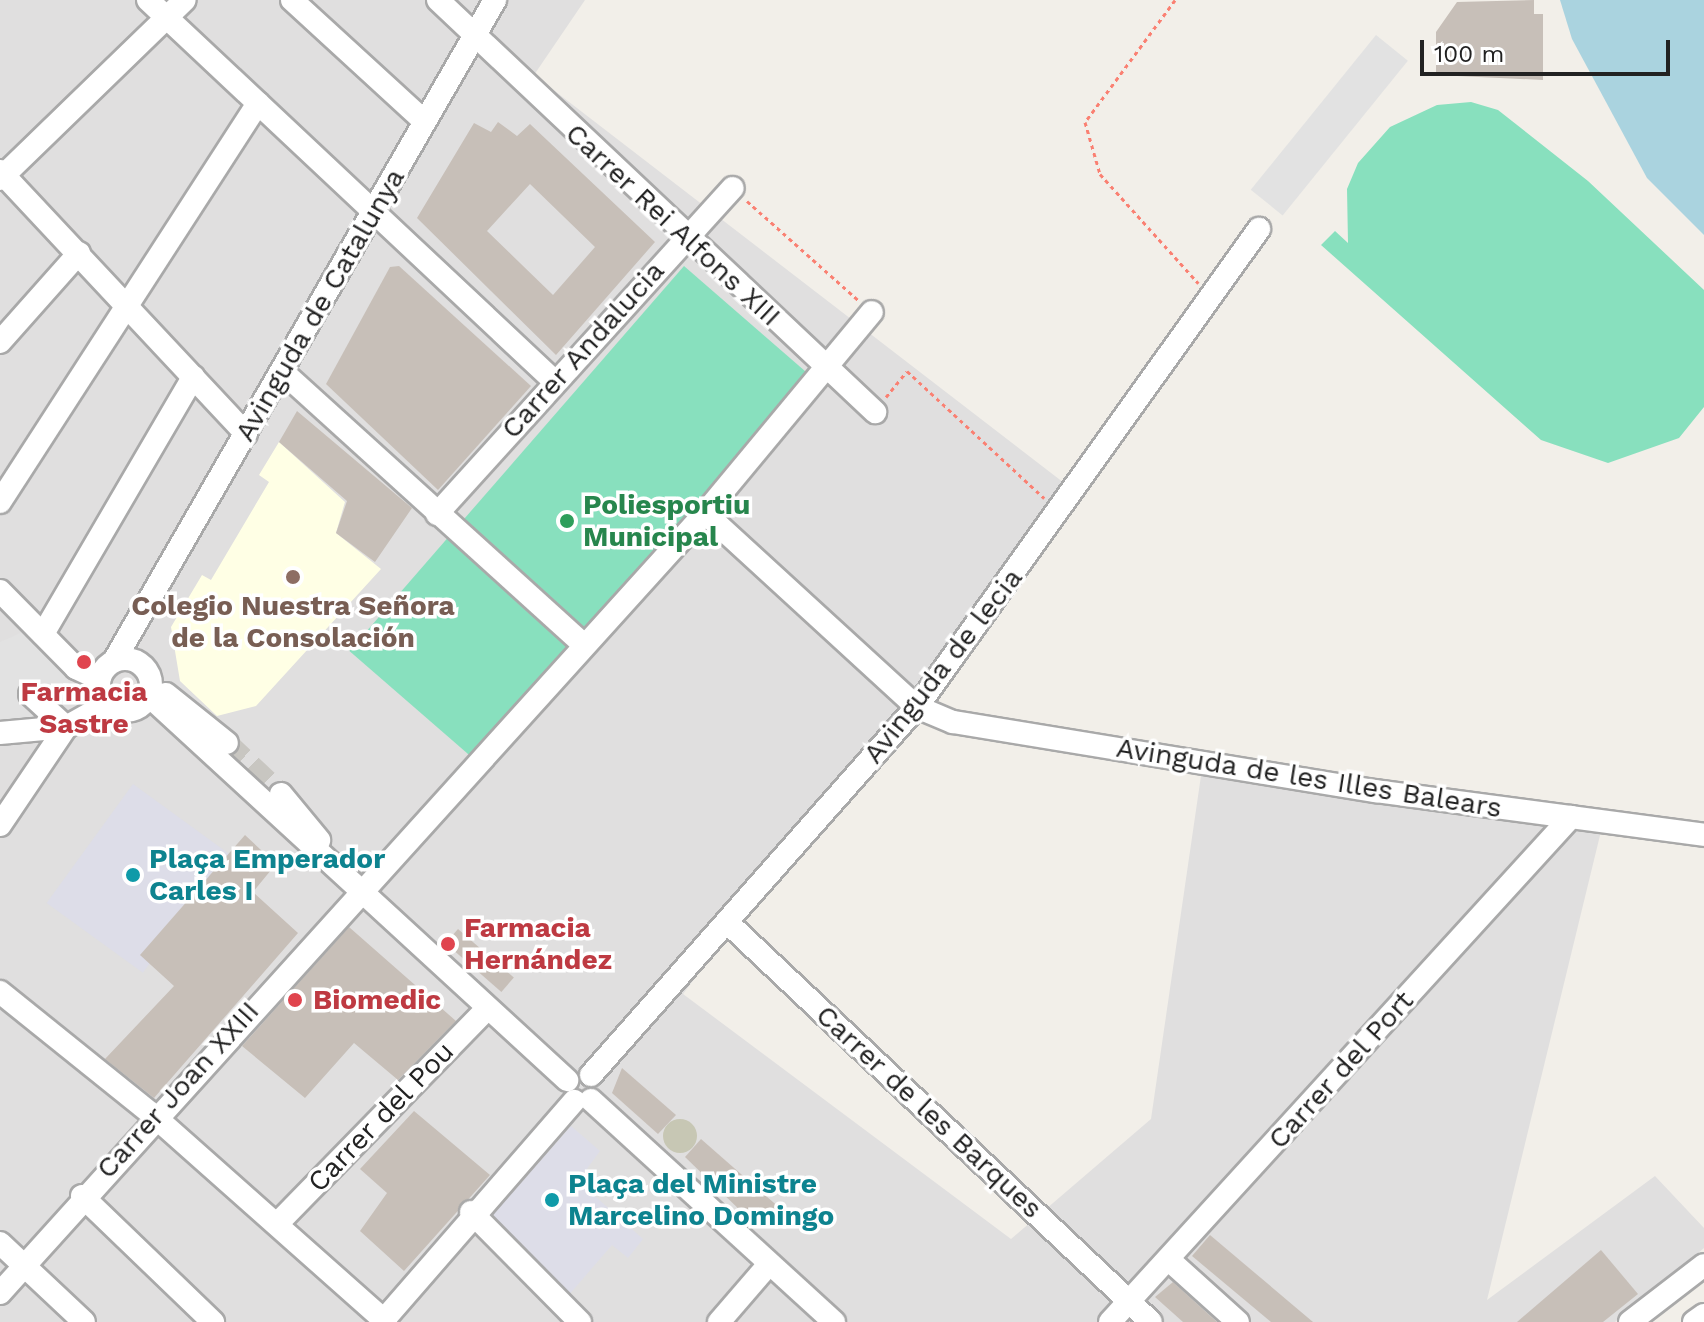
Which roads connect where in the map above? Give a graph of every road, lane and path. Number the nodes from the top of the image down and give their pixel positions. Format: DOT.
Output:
graph roads {
  1 [pos="148,0"];
  2 [pos="185,0"];
  3 [pos="292,0"];
  4 [pos="438,0"];
  5 [pos="495,0"];
  6 [pos="1175,0"];
  7 [pos="167,17"];
  8 [pos="473,36"];
  9 [pos="258,103"];
  10 [pos="425,122"];
  11 [pos="1,175"];
  12 [pos="733,188"];
  13 [pos="372,212"];
  14 [pos="1259,229"];
  15 [pos="684,238"];
  16 [pos="79,253"];
  17 [pos="1212,298"];
  18 [pos="128,306"];
  19 [pos="872,312"];
  20 [pos="0,342"];
  21 [pos="826,367"];
  22 [pos="284,373"];
  23 [pos="193,377"];
  24 [pos="553,380"];
  25 [pos="875,412"];
  26 [pos="246,434"];
  27 [pos="2,495"];
  28 [pos="705,513"];
  29 [pos="437,514"];
  30 [pos="1061,514"];
  31 [pos="0,591"];
  32 [pos="147,611"];
  33 [pos="43,634"];
  34 [pos="584,645"];
  35 [pos="114,661"];
  36 [pos="100,679"];
  37 [pos="149,682"];
  38 [pos="30,694"];
  39 [pos="107,704"];
  40 [pos="917,707"];
  41 [pos="63,721"];
  42 [pos="0,733"];
  43 [pos="227,743"];
  44 [pos="281,794"];
  45 [pos="1571,817"];
  46 [pos="0,825"];
  47 [pos="1704,835"];
  48 [pos="324,856"];
  49 [pos="360,890"];
  50 [pos="728,923"];
  51 [pos="0,992"];
  52 [pos="486,1010"];
  53 [pos="577,1094"];
  54 [pos="154,1116"];
  55 [pos="82,1196"];
  56 [pos="471,1212"];
  57 [pos="277,1224"];
  58 [pos="0,1243"];
  59 [pos="1168,1259"];
  60 [pos="769,1264"];
  61 [pos="1704,1265"];
  62 [pos="23,1266"];
  63 [pos="0,1293"];
  64 [pos="1130,1302"];
  65 [pos="1704,1315"];
  66 [pos="384,1321"];
  67 [pos="84,1322"];
  68 [pos="213,1322"];
  69 [pos="580,1322"];
  70 [pos="719,1322"];
  71 [pos="834,1322"];
  72 [pos="1110,1322"];
  73 [pos="1151,1322"];
  74 [pos="1238,1322"];
  75 [pos="1630,1322"];
  76 [pos="1694,1322"];
  1 -- 7 [label="street"];
  2 -- 7 [label="street"];
  3 -- 10 [label="street"];
  4 -- 8 [label="street, Carrer Rei Alfons XIII"];
  5 -- 8 [label="street, Avinguda de Catalunya"];
  6 -- 17 [label="path"];
  7 -- 9 [label="street"];
  7 -- 11 [label="street"];
  8 -- 10 [label="street, Avinguda de Catalunya"];
  8 -- 15 [label="street, Carrer Rei Alfons XIII"];
  9 -- 13 [label="street"];
  9 -- 18 [label="street"];
  10 -- 13 [label="street, Avinguda de Catalunya"];
  11 -- 16 [label="street"];
  12 -- 15 [label="street, Carrer Andalucia"];
  12 -- 19 [label="path"];
  13 -- 22 [label="street, Avinguda de Catalunya"];
  13 -- 24 [label="street"];
  14 -- 17 [label="street, Avinguda de lecia"];
  15 -- 21 [label="street, Carrer Rei Alfons XIII"];
  15 -- 24 [label="street, Carrer Andalucia"];
  16 -- 18 [label="street"];
  16 -- 20 [label="street"];
  17 -- 30 [label="street, Avinguda de lecia"];
  18 -- 23 [label="street"];
  18 -- 27 [label="street"];
  19 -- 21 [label="street, Carrer Joan XXIII"];
  21 -- 25 [label="street, Carrer Rei Alfons XIII"];
  21 -- 28 [label="street, Carrer Joan XXIII"];
  22 -- 26 [label="street, Avinguda de Catalunya"];
  22 -- 29 [label="street"];
  23 -- 26 [label="street"];
  23 -- 33 [label="street"];
  24 -- 29 [label="street, Carrer Andalucia"];
  25 -- 30 [label="path"];
  26 -- 32 [label="street, Avinguda de Catalunya"];
  28 -- 34 [label="street, Carrer Joan XXIII"];
  28 -- 40 [label="street"];
  29 -- 34 [label="street"];
  30 -- 40 [label="street, Avinguda de lecia"];
  31 -- 33 [label="street"];
  32 -- 35 [label="street, Avinguda de Catalunya"];
  32 -- 37 [label="street, Avinguda de Catalunya"];
  33 -- 36 [label="street"];
  34 -- 49 [label="street, Carrer Joan XXIII"];
  35 -- 36 [label="street"];
  35 -- 37 [label="street"];
  36 -- 39 [label="street"];
  37 -- 39 [label="street"];
  37 -- 43 [label="street"];
  37 -- 48 [label="street"];
  38 -- 41 [label="street"];
  39 -- 41 [label="street"];
  40 -- 45 [label="street, Avinguda de les Illes Balears"];
  40 -- 50 [label="street, Avinguda de lecia"];
  41 -- 42 [label="street"];
  41 -- 46 [label="street"];
  44 -- 48 [label="street"];
  45 -- 47 [label="street, Avinguda de les Illes Balears"];
  45 -- 59 [label="street, Carrer del Port"];
  48 -- 49 [label="street"];
  49 -- 52 [label="street"];
  49 -- 54 [label="street, Carrer Joan XXIII"];
  50 -- 53 [label="street, Avinguda de lecia"];
  50 -- 64 [label="street, Carrer de les Barques"];
  51 -- 54 [label="street"];
  52 -- 53 [label="street"];
  52 -- 57 [label="street, Carrer del Pou"];
  53 -- 56 [label="street"];
  53 -- 60 [label="street"];
  54 -- 55 [label="street, Carrer Joan XXIII"];
  54 -- 57 [label="street"];
  55 -- 62 [label="street, Carrer Joan XXIII"];
  55 -- 68 [label="street"];
  56 -- 66 [label="street"];
  56 -- 69 [label="street"];
  57 -- 66 [label="street"];
  58 -- 62 [label="street"];
  59 -- 64 [label="street, Carrer del Port"];
  59 -- 74 [label="street"];
  60 -- 70 [label="street"];
  60 -- 71 [label="street"];
  61 -- 75 [label="street"];
  62 -- 63 [label="street, Carrer Joan XXIII"];
  62 -- 67 [label="street"];
  64 -- 72 [label="street, Carrer del Port"];
  64 -- 73 [label="street, Carrer de les Barques"];
  65 -- 76 [label="street"];
}
